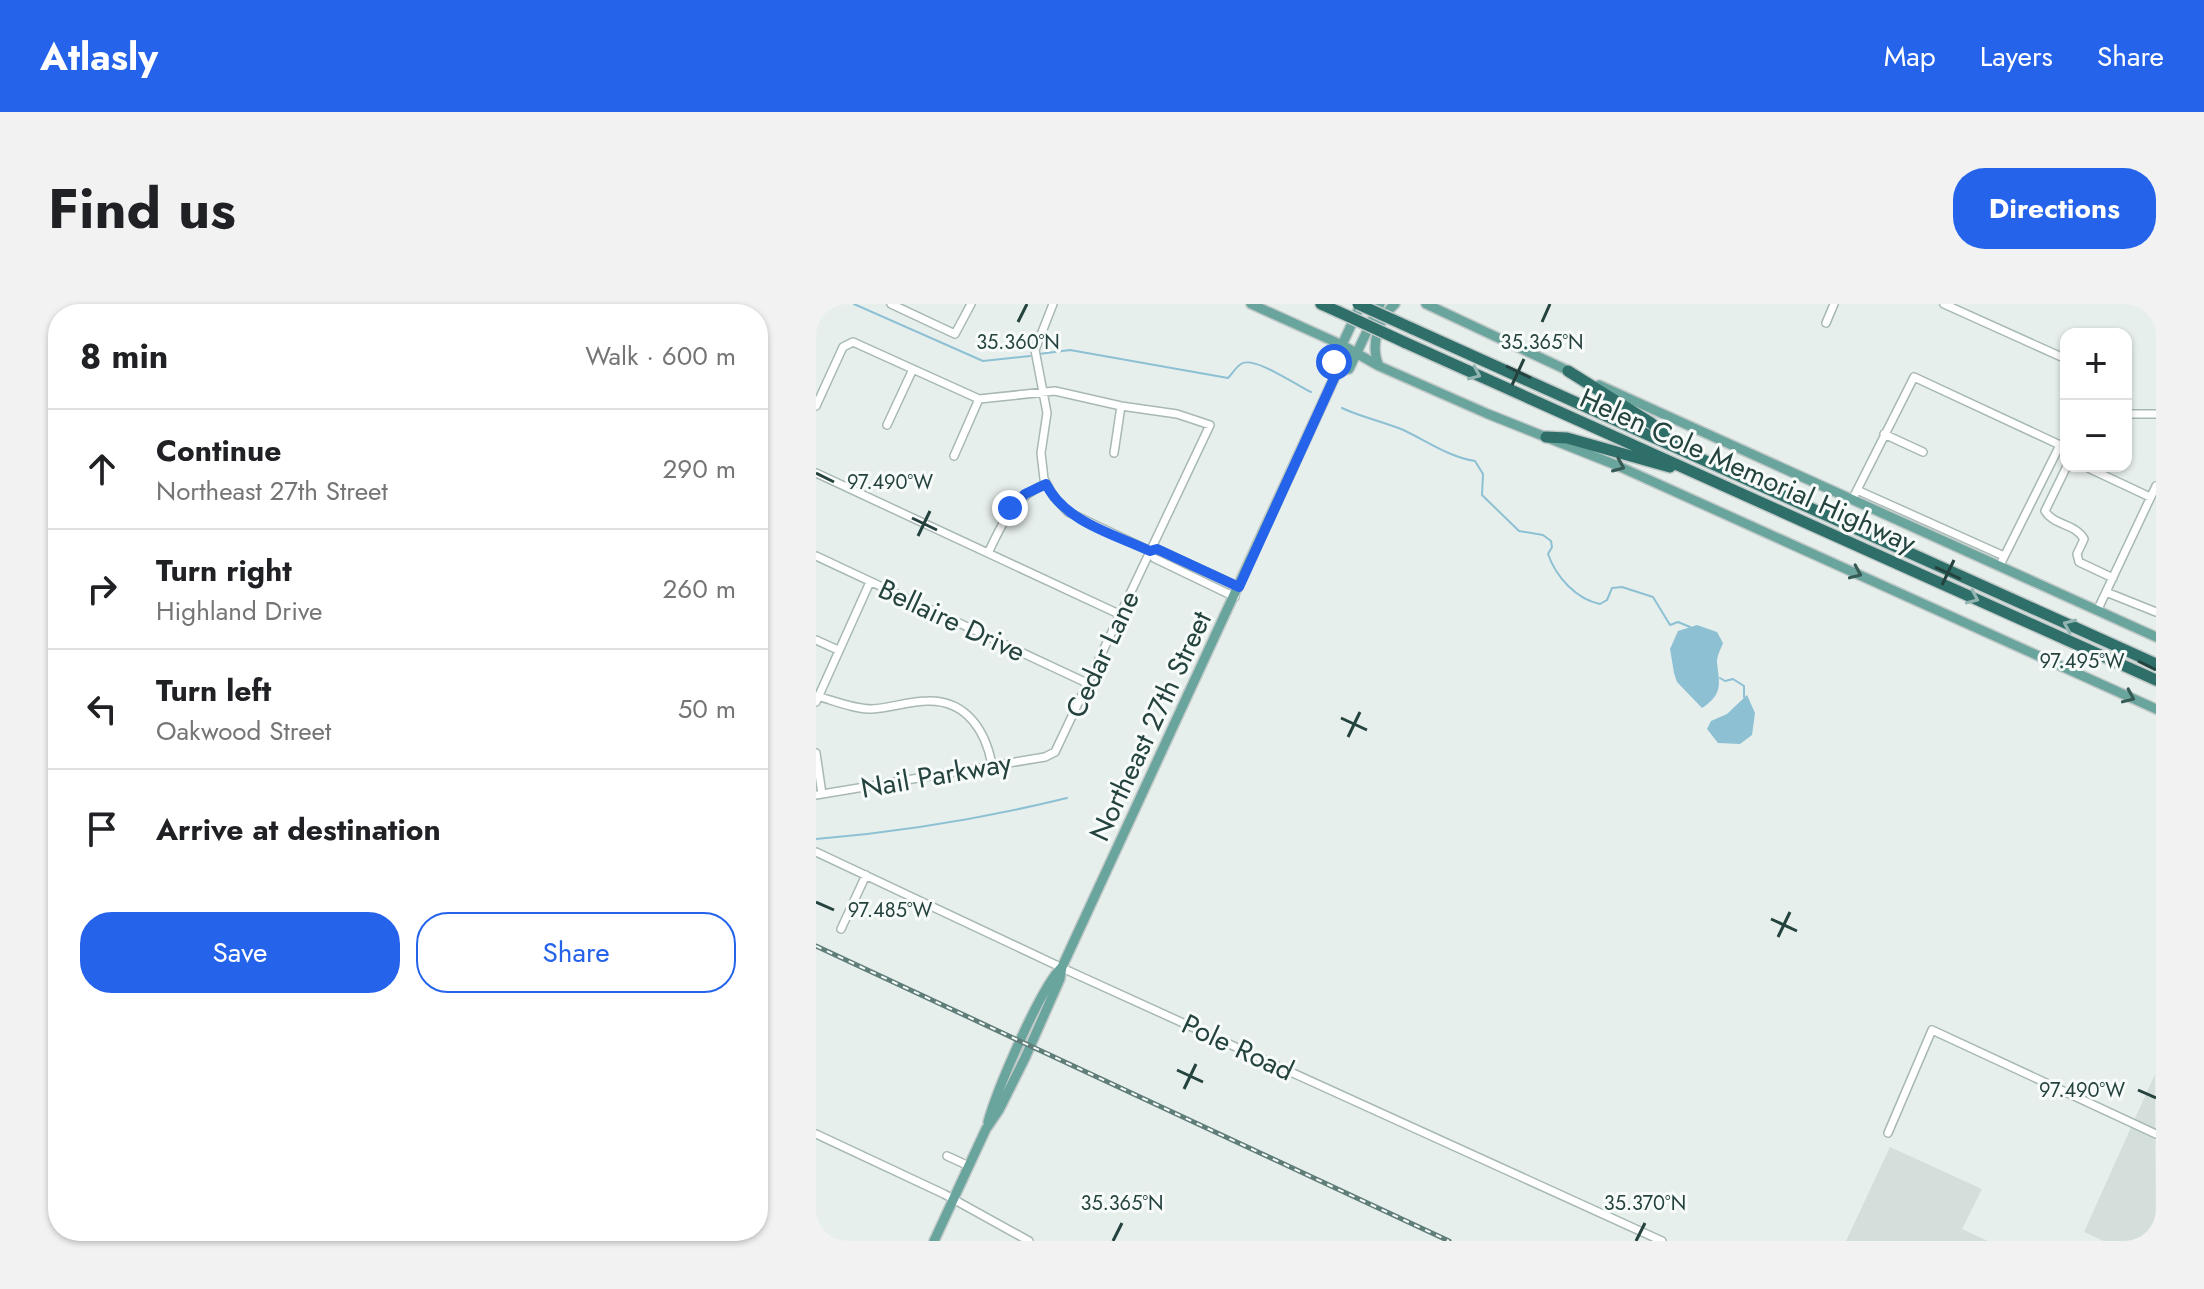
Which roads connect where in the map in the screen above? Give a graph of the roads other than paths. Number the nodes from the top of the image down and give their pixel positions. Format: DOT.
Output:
graph roads {
  1 [pos="891,304"];
  2 [pos="971,304"];
  3 [pos="1053,304"];
  4 [pos="1251,304"];
  5 [pos="1321,304"];
  6 [pos="1360,304"];
  7 [pos="1380,304"];
  8 [pos="1395,304"];
  9 [pos="1426,304"];
  10 [pos="1834,304"];
  11 [pos="1944,304"];
  12 [pos="1826,323"];
  13 [pos="1342,345"];
  14 [pos="1356,355"];
  15 [pos="2060,356"];
  16 [pos="1379,366"];
  17 [pos="913,369"];
  18 [pos="1337,371"];
  19 [pos="1568,371"];
  20 [pos="1041,390"];
  21 [pos="979,399"];
  22 [pos="816,406"];
  23 [pos="1121,406"];
  24 [pos="2132,414"];
  25 [pos="2156,414"];
  26 [pos="887,425"];
  27 [pos="1884,434"];
  28 [pos="1546,437"];
  29 [pos="1923,452"];
  30 [pos="1114,453"];
  31 [pos="1687,453"];
  32 [pos="954,456"];
  33 [pos="2064,472"];
  34 [pos="2100,472"];
  35 [pos="816,473"];
  36 [pos="1698,474"];
  37 [pos="1046,484"];
  38 [pos="1857,490"];
  39 [pos="2154,492"];
  40 [pos="1852,500"];
  41 [pos="1150,551"];
  42 [pos="988,553"];
  43 [pos="816,556"];
  44 [pos="2004,556"];
  45 [pos="2003,569"];
  46 [pos="2113,578"];
  47 [pos="870,582"];
  48 [pos="1237,592"];
  49 [pos="2106,592"];
  50 [pos="2097,611"];
  51 [pos="2156,612"];
  52 [pos="1121,615"];
  53 [pos="2156,637"];
  54 [pos="816,640"];
  55 [pos="838,650"];
  56 [pos="2156,664"];
  57 [pos="2156,680"];
  58 [pos="1089,684"];
  59 [pos="817,699"];
  60 [pos="2156,709"];
  61 [pos="1055,752"];
  62 [pos="816,753"];
  63 [pos="992,765"];
  64 [pos="819,794"];
  65 [pos="816,852"];
  66 [pos="866,875"];
  67 [pos="841,929"];
  68 [pos="1062,967"];
  69 [pos="1888,1133"];
  70 [pos="816,1134"];
  71 [pos="2156,1134"];
  72 [pos="947,1156"];
  73 [pos="969,1166"];
  74 [pos="953,1200"];
  75 [pos="934,1241"];
  76 [pos="1029,1241"];
  77 [pos="1662,1241"];
  1 -- 2 [label="street"];
  3 -- 20 [label="street"];
  4 -- 13 [label="main road"];
  5 -- 36 [label="highway, Helen Cole Memorial Highway, one-way, bridge"];
  6 -- 13 [label="main road, Northeast 27th Street"];
  6 -- 31 [label="highway, Helen Cole Memorial Highway, bridge"];
  7 -- 14 [label="main road"];
  8 -- 16 [label="main road"];
  9 -- 19 [label="main road"];
  10 -- 12 [label="street"];
  11 -- 15 [label="street"];
  13 -- 14 [label="main road"];
  13 -- 18 [label="main road, Northeast 27th Street"];
  14 -- 16 [label="main road"];
  14 -- 18 [label="main road, Northeast 27th Street"];
  16 -- 28 [label="main road"];
  17 -- 21 [label="street"];
  17 -- 22 [label="street"];
  17 -- 26 [label="street"];
  18 -- 48 [label="main road, Northeast 27th Street"];
  19 -- 31 [label="highway"];
  19 -- 40 [label="main road"];
  20 -- 21 [label="street"];
  20 -- 23 [label="street"];
  20 -- 37 [label="street"];
  21 -- 32 [label="street"];
  23 -- 30 [label="street"];
  23 -- 41 [label="street, Cedar Lane"];
  24 -- 25 [label="street"];
  27 -- 29 [label="street"];
  27 -- 38 [label="street"];
  27 -- 44 [label="street"];
  28 -- 36 [label="highway"];
  28 -- 60 [label="main road, one-way"];
  56 -- 31 [label="highway, Helen Cole Memorial Highway, one-way"];
  33 -- 46 [label="street"];
  34 -- 39 [label="street"];
  35 -- 42 [label="street"];
  36 -- 57 [label="highway, Helen Cole Memorial Highway, one-way"];
  37 -- 41 [label="street"];
  37 -- 42 [label="street"];
  38 -- 40 [label="street"];
  38 -- 44 [label="street"];
  39 -- 46 [label="street"];
  40 -- 45 [label="main road"];
  41 -- 48 [label="street"];
  41 -- 52 [label="street, Cedar Lane"];
  42 -- 52 [label="street"];
  43 -- 47 [label="street, Bellaire Drive"];
  44 -- 45 [label="street"];
  45 -- 50 [label="main road"];
  46 -- 49 [label="street"];
  47 -- 55 [label="street"];
  47 -- 58 [label="street, Bellaire Drive"];
  48 -- 68 [label="main road, Northeast 27th Street"];
  49 -- 50 [label="street"];
  49 -- 51 [label="street"];
  50 -- 53 [label="main road"];
  52 -- 58 [label="street, Cedar Lane"];
  54 -- 55 [label="street"];
  55 -- 59 [label="street"];
  58 -- 61 [label="street, Cedar Lane"];
  59 -- 63 [label="street"];
  61 -- 63 [label="street, Nail Parkway"];
  62 -- 64 [label="street"];
  63 -- 64 [label="street, Nail Parkway"];
  65 -- 66 [label="street, Pole Road"];
  66 -- 67 [label="street"];
  66 -- 68 [label="street, Pole Road"];
  68 -- 73 [label="main road, Northeast 27th Street"];
  68 -- 77 [label="street, Pole Road"];
  69 -- 71 [label="street"];
  70 -- 74 [label="street"];
  72 -- 73 [label="street"];
  73 -- 74 [label="main road, Northeast 27th Street"];
  74 -- 75 [label="main road, Northeast 27th Street"];
  74 -- 76 [label="street"];
}
